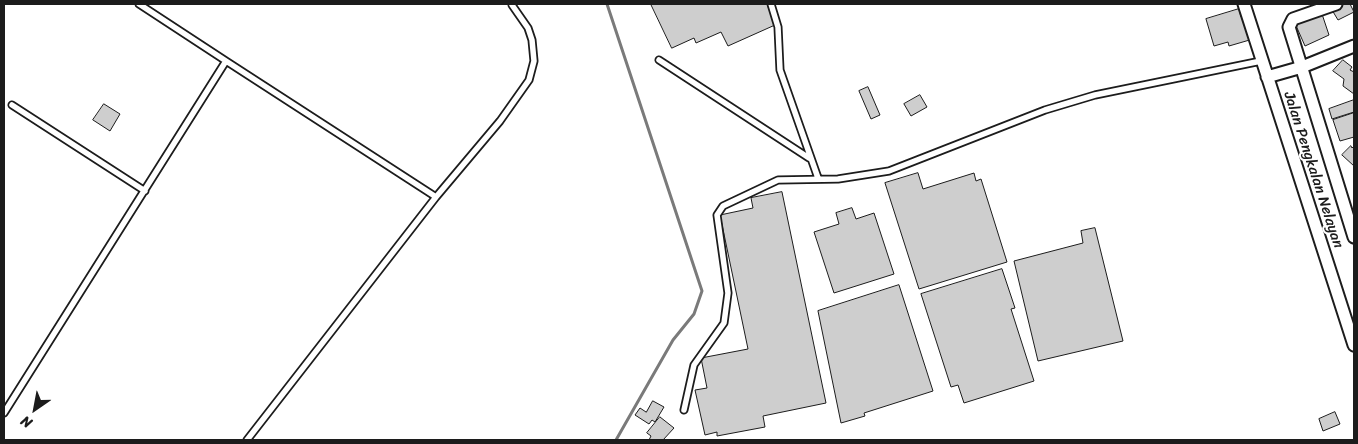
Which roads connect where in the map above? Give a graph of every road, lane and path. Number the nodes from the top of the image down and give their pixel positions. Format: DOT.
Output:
graph roads {
  1 [pos="139,4"];
  2 [pos="771,4"];
  3 [pos="1244,4"];
  4 [pos="1336,4"];
  5 [pos="512,5"];
  6 [pos="1354,46"];
  7 [pos="658,60"];
  8 [pos="226,61"];
  9 [pos="1261,61"];
  10 [pos="1302,67"];
  11 [pos="1267,77"];
  12 [pos="12,105"];
  13 [pos="809,158"];
  14 [pos="818,178"];
  15 [pos="145,191"];
  16 [pos="436,197"];
  17 [pos="1354,237"];
  18 [pos="1354,345"];
  19 [pos="684,410"];
  20 [pos="4,413"];
  21 [pos="247,440"];
  1 -- 8 [label="lane"];
  2 -- 13 [label="lane"];
  3 -- 9 [label="street, Jalan Pengkalan Nelayan"];
  4 -- 10 [label="street"];
  5 -- 16 [label="lane"];
  6 -- 10 [label="street"];
  7 -- 13 [label="lane"];
  8 -- 15 [label="lane"];
  8 -- 16 [label="lane"];
  9 -- 11 [label="street, Jalan Pengkalan Nelayan"];
  9 -- 14 [label="lane"];
  10 -- 11 [label="street"];
  10 -- 17 [label="street"];
  11 -- 18 [label="street, Jalan Pengkalan Nelayan"];
  12 -- 15 [label="lane"];
  13 -- 14 [label="lane"];
  14 -- 19 [label="lane"];
  15 -- 20 [label="lane"];
  16 -- 21 [label="lane"];
}
